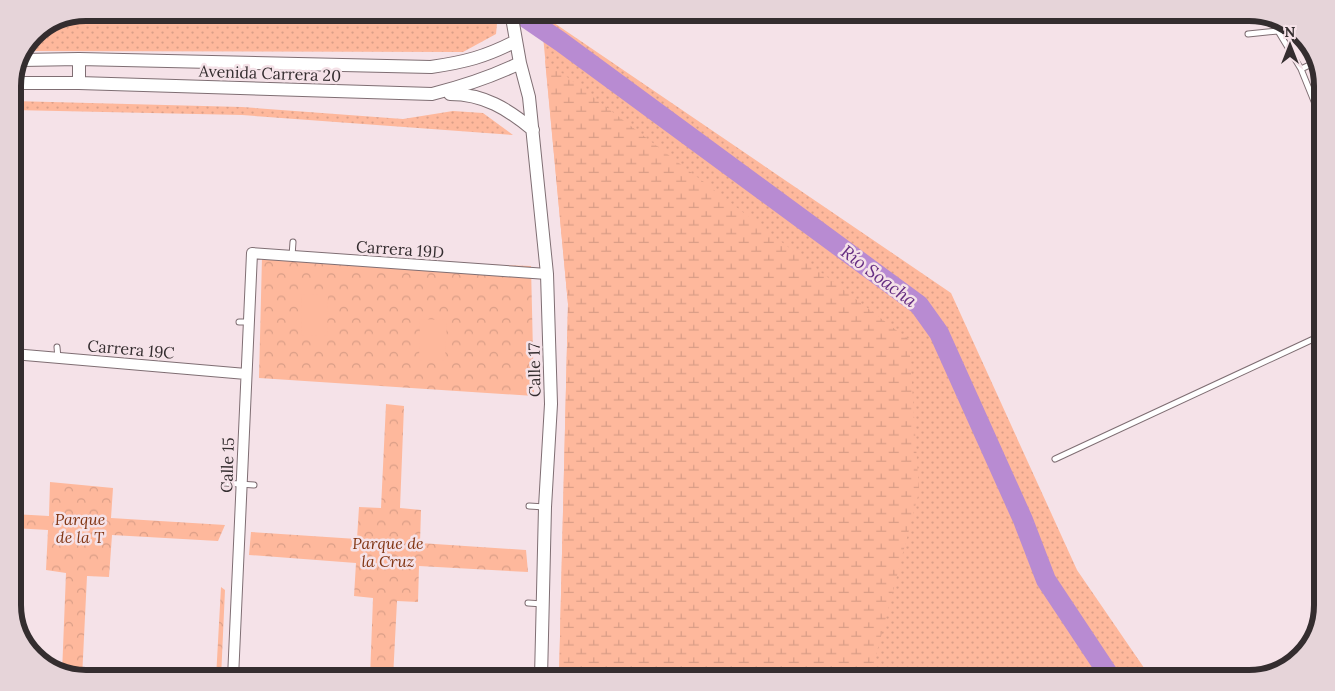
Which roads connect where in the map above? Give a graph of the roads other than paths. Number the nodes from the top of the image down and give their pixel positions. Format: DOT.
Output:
graph roads {
  1 [pos="512,21"];
  2 [pos="1248,34"];
  3 [pos="516,41"];
  4 [pos="78,59"];
  5 [pos="27,60"];
  6 [pos="520,63"];
  7 [pos="1310,65"];
  8 [pos="1300,69"];
  9 [pos="79,83"];
  10 [pos="21,84"];
  11 [pos="432,94"];
  12 [pos="1314,103"];
  13 [pos="533,130"];
  14 [pos="293,242"];
  15 [pos="252,253"];
  16 [pos="292,256"];
  17 [pos="547,274"];
  18 [pos="1314,339"];
  19 [pos="21,354"];
  20 [pos="246,374"];
  21 [pos="1055,459"];
  22 [pos="225,483"];
  23 [pos="242,483"];
  24 [pos="254,485"];
  25 [pos="529,506"];
  26 [pos="545,507"];
  27 [pos="528,603"];
  28 [pos="543,604"];
  29 [pos="233,670"];
  30 [pos="541,670"];
  1 -- 3 [label="street, Calle 17"];
  2 -- 8 [label="lane"];
  3 -- 4 [label="street, Avenida Carrera 20"];
  3 -- 6 [label="street, Calle 17"];
  4 -- 5 [label="street, Avenida Carrera 20"];
  4 -- 9 [label="street"];
  6 -- 11 [label="street, Avenida Carrera 20"];
  6 -- 13 [label="street, Calle 17"];
  7 -- 8 [label="lane"];
  8 -- 12 [label="lane"];
  9 -- 10 [label="street, Avenida Carrera 20"];
  9 -- 11 [label="street, Avenida Carrera 20"];
  11 -- 13 [label="street"];
  13 -- 17 [label="street, Calle 17"];
  14 -- 16 [label="lane"];
  15 -- 16 [label="street, Carrera 19D"];
  15 -- 20 [label="street, Calle 15"];
  16 -- 17 [label="street, Carrera 19D"];
  17 -- 26 [label="street, Calle 17"];
  18 -- 21 [label="lane"];
  19 -- 20 [label="street, Carrera 19C"];
  20 -- 23 [label="street, Calle 15"];
  22 -- 23 [label="lane"];
  23 -- 24 [label="lane"];
  23 -- 29 [label="street, Calle 15"];
  25 -- 26 [label="lane"];
  26 -- 28 [label="street, Calle 17"];
  27 -- 28 [label="lane"];
  28 -- 30 [label="street, Calle 17"];
}
